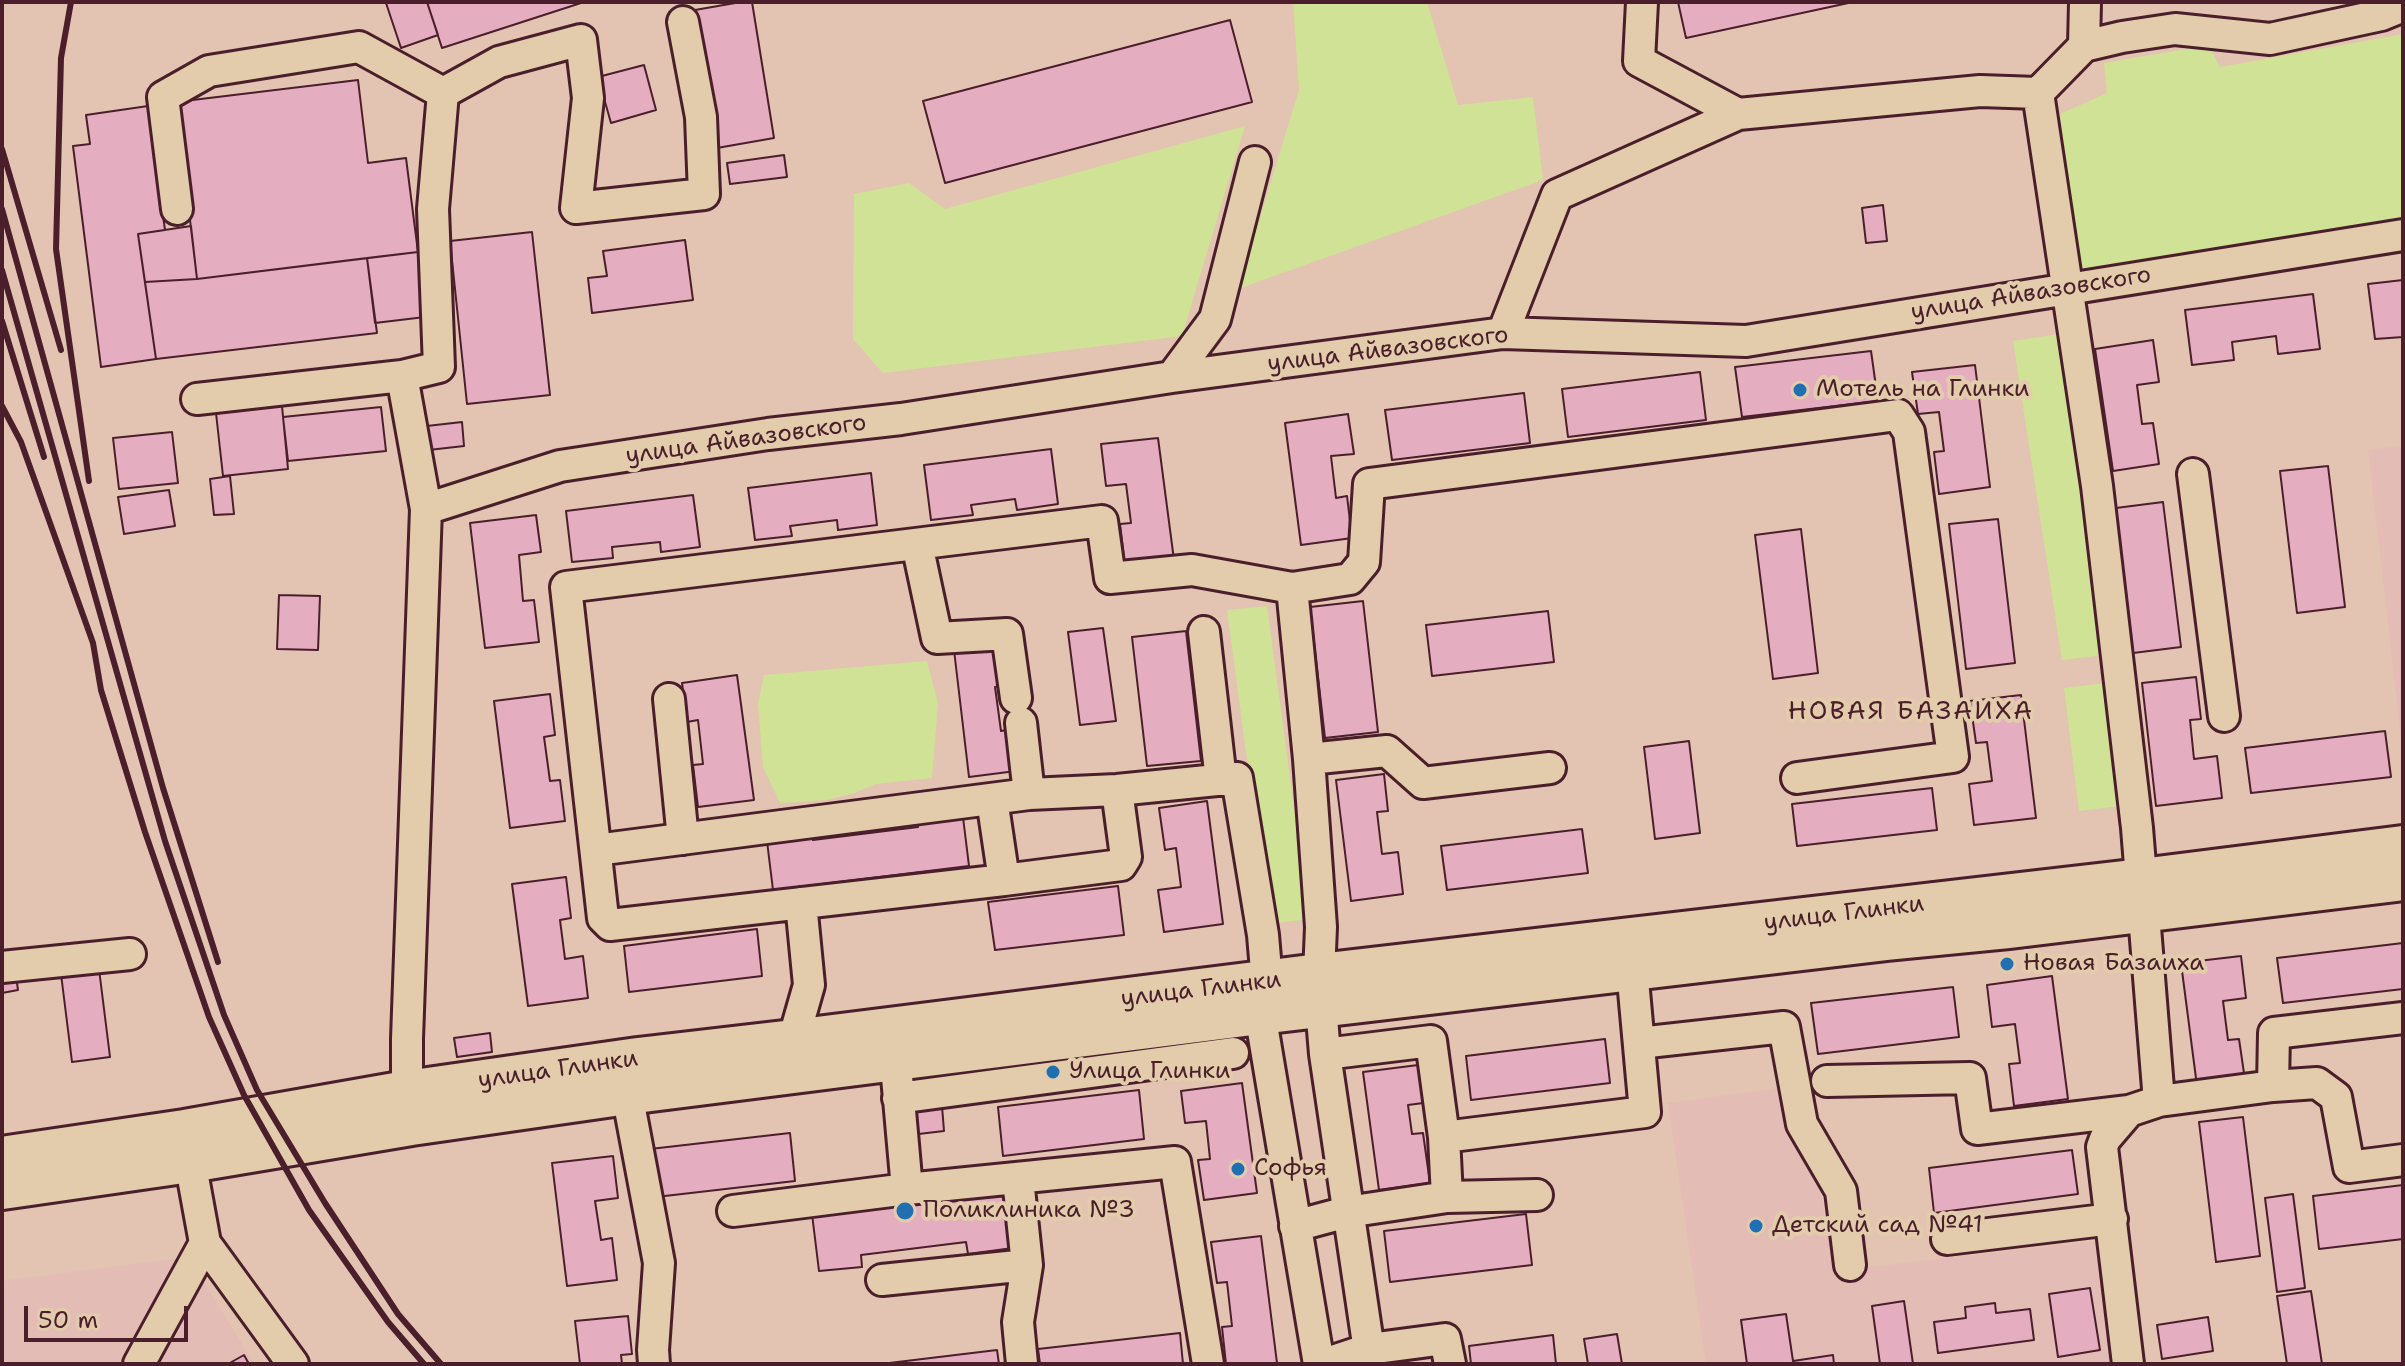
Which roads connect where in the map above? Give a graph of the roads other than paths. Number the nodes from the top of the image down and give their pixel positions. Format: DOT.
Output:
graph roads {
  1 [pos="1642,2"];
  2 [pos="2085,2"];
  3 [pos="2403,6"];
  4 [pos="683,22"];
  5 [pos="2084,46"];
  6 [pos="443,93"];
  7 [pos="2038,93"];
  8 [pos="1738,114"];
  9 [pos="1255,162"];
  10 [pos="177,209"];
  11 [pos="2403,235"];
  12 [pos="2065,288"];
  13 [pos="1503,333"];
  14 [pos="402,376"];
  15 [pos="1172,377"];
  16 [pos="197,399"];
  17 [pos="2193,474"];
  18 [pos="426,509"];
  19 [pos="917,544"];
  20 [pos="1292,588"];
  21 [pos="1204,632"];
  22 [pos="669,699"];
  23 [pos="2224,716"];
  24 [pos="1309,759"];
  25 [pos="1550,768"];
  26 [pos="1797,778"];
  27 [pos="1229,779"];
  28 [pos="1117,790"];
  29 [pos="1029,794"];
  30 [pos="992,799"];
  31 [pos="683,839"];
  32 [pos="2403,847"];
  33 [pos="596,850"];
  34 [pos="2403,879"];
  35 [pos="1004,880"];
  36 [pos="2143,894"];
  37 [pos="801,903"];
  38 [pos="1833,930"];
  39 [pos="130,954"];
  40 [pos="2,967"];
  41 [pos="1632,969"];
  42 [pos="1320,991"];
  43 [pos="1263,998"];
  44 [pos="2403,1018"];
  45 [pos="793,1041"];
  46 [pos="1639,1043"];
  47 [pos="1233,1053"];
  48 [pos="1325,1054"];
  49 [pos="895,1062"];
  50 [pos="1827,1081"];
  51 [pos="2273,1086"];
  52 [pos="627,1093"];
  53 [pos="2159,1101"];
  54 [pos="409,1108"];
  55 [pos="2129,1111"];
  56 [pos="1444,1137"];
  57 [pos="188,1146"];
  58 [pos="2,1158"];
  59 [pos="2403,1160"];
  60 [pos="1018,1179"];
  61 [pos="2,1188"];
  62 [pos="907,1189"];
  63 [pos="1537,1195"];
  64 [pos="1447,1197"];
  65 [pos="733,1211"];
  66 [pos="1347,1212"];
  67 [pos="2112,1219"];
  68 [pos="1295,1226"];
  69 [pos="1947,1239"];
  70 [pos="205,1243"];
  71 [pos="1027,1265"];
  72 [pos="1850,1265"];
  73 [pos="882,1280"];
  74 [pos="1370,1356"];
  75 [pos="139,1364"];
  76 [pos="293,1364"];
  77 [pos="654,1364"];
  78 [pos="1022,1364"];
  79 [pos="1208,1364"];
  80 [pos="1322,1364"];
  81 [pos="1450,1364"];
  82 [pos="2128,1364"];
  1 -- 8 [label="street"];
  2 -- 5 [label="street"];
  3 -- 5 [label="street"];
  4 -- 6 [label="street"];
  5 -- 7 [label="street"];
  6 -- 10 [label="street"];
  6 -- 14 [label="street"];
  7 -- 8 [label="street"];
  7 -- 12 [label="street"];
  8 -- 13 [label="street"];
  9 -- 15 [label="street"];
  11 -- 12 [label="street, улица Айвазовского"];
  12 -- 13 [label="street, улица Айвазовского"];
  12 -- 36 [label="street"];
  13 -- 15 [label="street, улица Айвазовского"];
  14 -- 16 [label="street"];
  14 -- 18 [label="street"];
  15 -- 18 [label="street, улица Айвазовского"];
  17 -- 23 [label="street"];
  18 -- 54 [label="street"];
  19 -- 20 [label="street"];
  19 -- 29 [label="street"];
  19 -- 33 [label="street"];
  20 -- 24 [label="street"];
  20 -- 26 [label="street"];
  21 -- 27 [label="street"];
  22 -- 31 [label="street"];
  24 -- 25 [label="street"];
  24 -- 42 [label="street"];
  27 -- 28 [label="street"];
  27 -- 43 [label="street"];
  28 -- 29 [label="street"];
  28 -- 35 [label="street"];
  29 -- 30 [label="street"];
  30 -- 31 [label="street"];
  30 -- 35 [label="street"];
  31 -- 33 [label="street"];
  32 -- 36 [label="highway, улица Глинки"];
  33 -- 37 [label="street"];
  34 -- 36 [label="highway, улица Глинки"];
  35 -- 37 [label="street"];
  36 -- 38 [label="highway, улица Глинки"];
  36 -- 53 [label="street"];
  37 -- 45 [label="street"];
  38 -- 41 [label="highway, улица Глинки"];
  38 -- 42 [label="highway, улица Глинки"];
  39 -- 40 [label="street"];
  41 -- 42 [label="highway, улица Глинки"];
  41 -- 46 [label="street"];
  42 -- 43 [label="highway, улица Глинки"];
  42 -- 48 [label="street"];
  43 -- 49 [label="highway, улица Глинки"];
  43 -- 68 [label="street"];
  44 -- 51 [label="street"];
  45 -- 49 [label="highway, улица Глинки"];
  45 -- 54 [label="highway, улица Глинки"];
  46 -- 56 [label="street"];
  46 -- 72 [label="street"];
  47 -- 49 [label="street"];
  48 -- 56 [label="street"];
  48 -- 66 [label="street"];
  49 -- 52 [label="highway, улица Глинки"];
  49 -- 62 [label="street"];
  50 -- 55 [label="street"];
  51 -- 53 [label="street"];
  51 -- 59 [label="street"];
  52 -- 54 [label="highway, улица Глинки"];
  52 -- 77 [label="street"];
  53 -- 55 [label="street"];
  54 -- 57 [label="highway, улица Глинки"];
  55 -- 67 [label="street"];
  56 -- 64 [label="street"];
  57 -- 58 [label="highway, улица Глинки"];
  57 -- 61 [label="highway, улица Глинки"];
  57 -- 70 [label="street"];
  60 -- 62 [label="street"];
  60 -- 71 [label="street"];
  60 -- 79 [label="street"];
  62 -- 65 [label="street"];
  63 -- 64 [label="street"];
  64 -- 66 [label="street"];
  66 -- 68 [label="street"];
  66 -- 74 [label="street"];
  67 -- 69 [label="street"];
  67 -- 82 [label="street"];
  68 -- 80 [label="street"];
  70 -- 75 [label="street"];
  70 -- 76 [label="street"];
  71 -- 73 [label="street"];
  71 -- 78 [label="street"];
  74 -- 80 [label="street"];
  74 -- 81 [label="street"];
}
